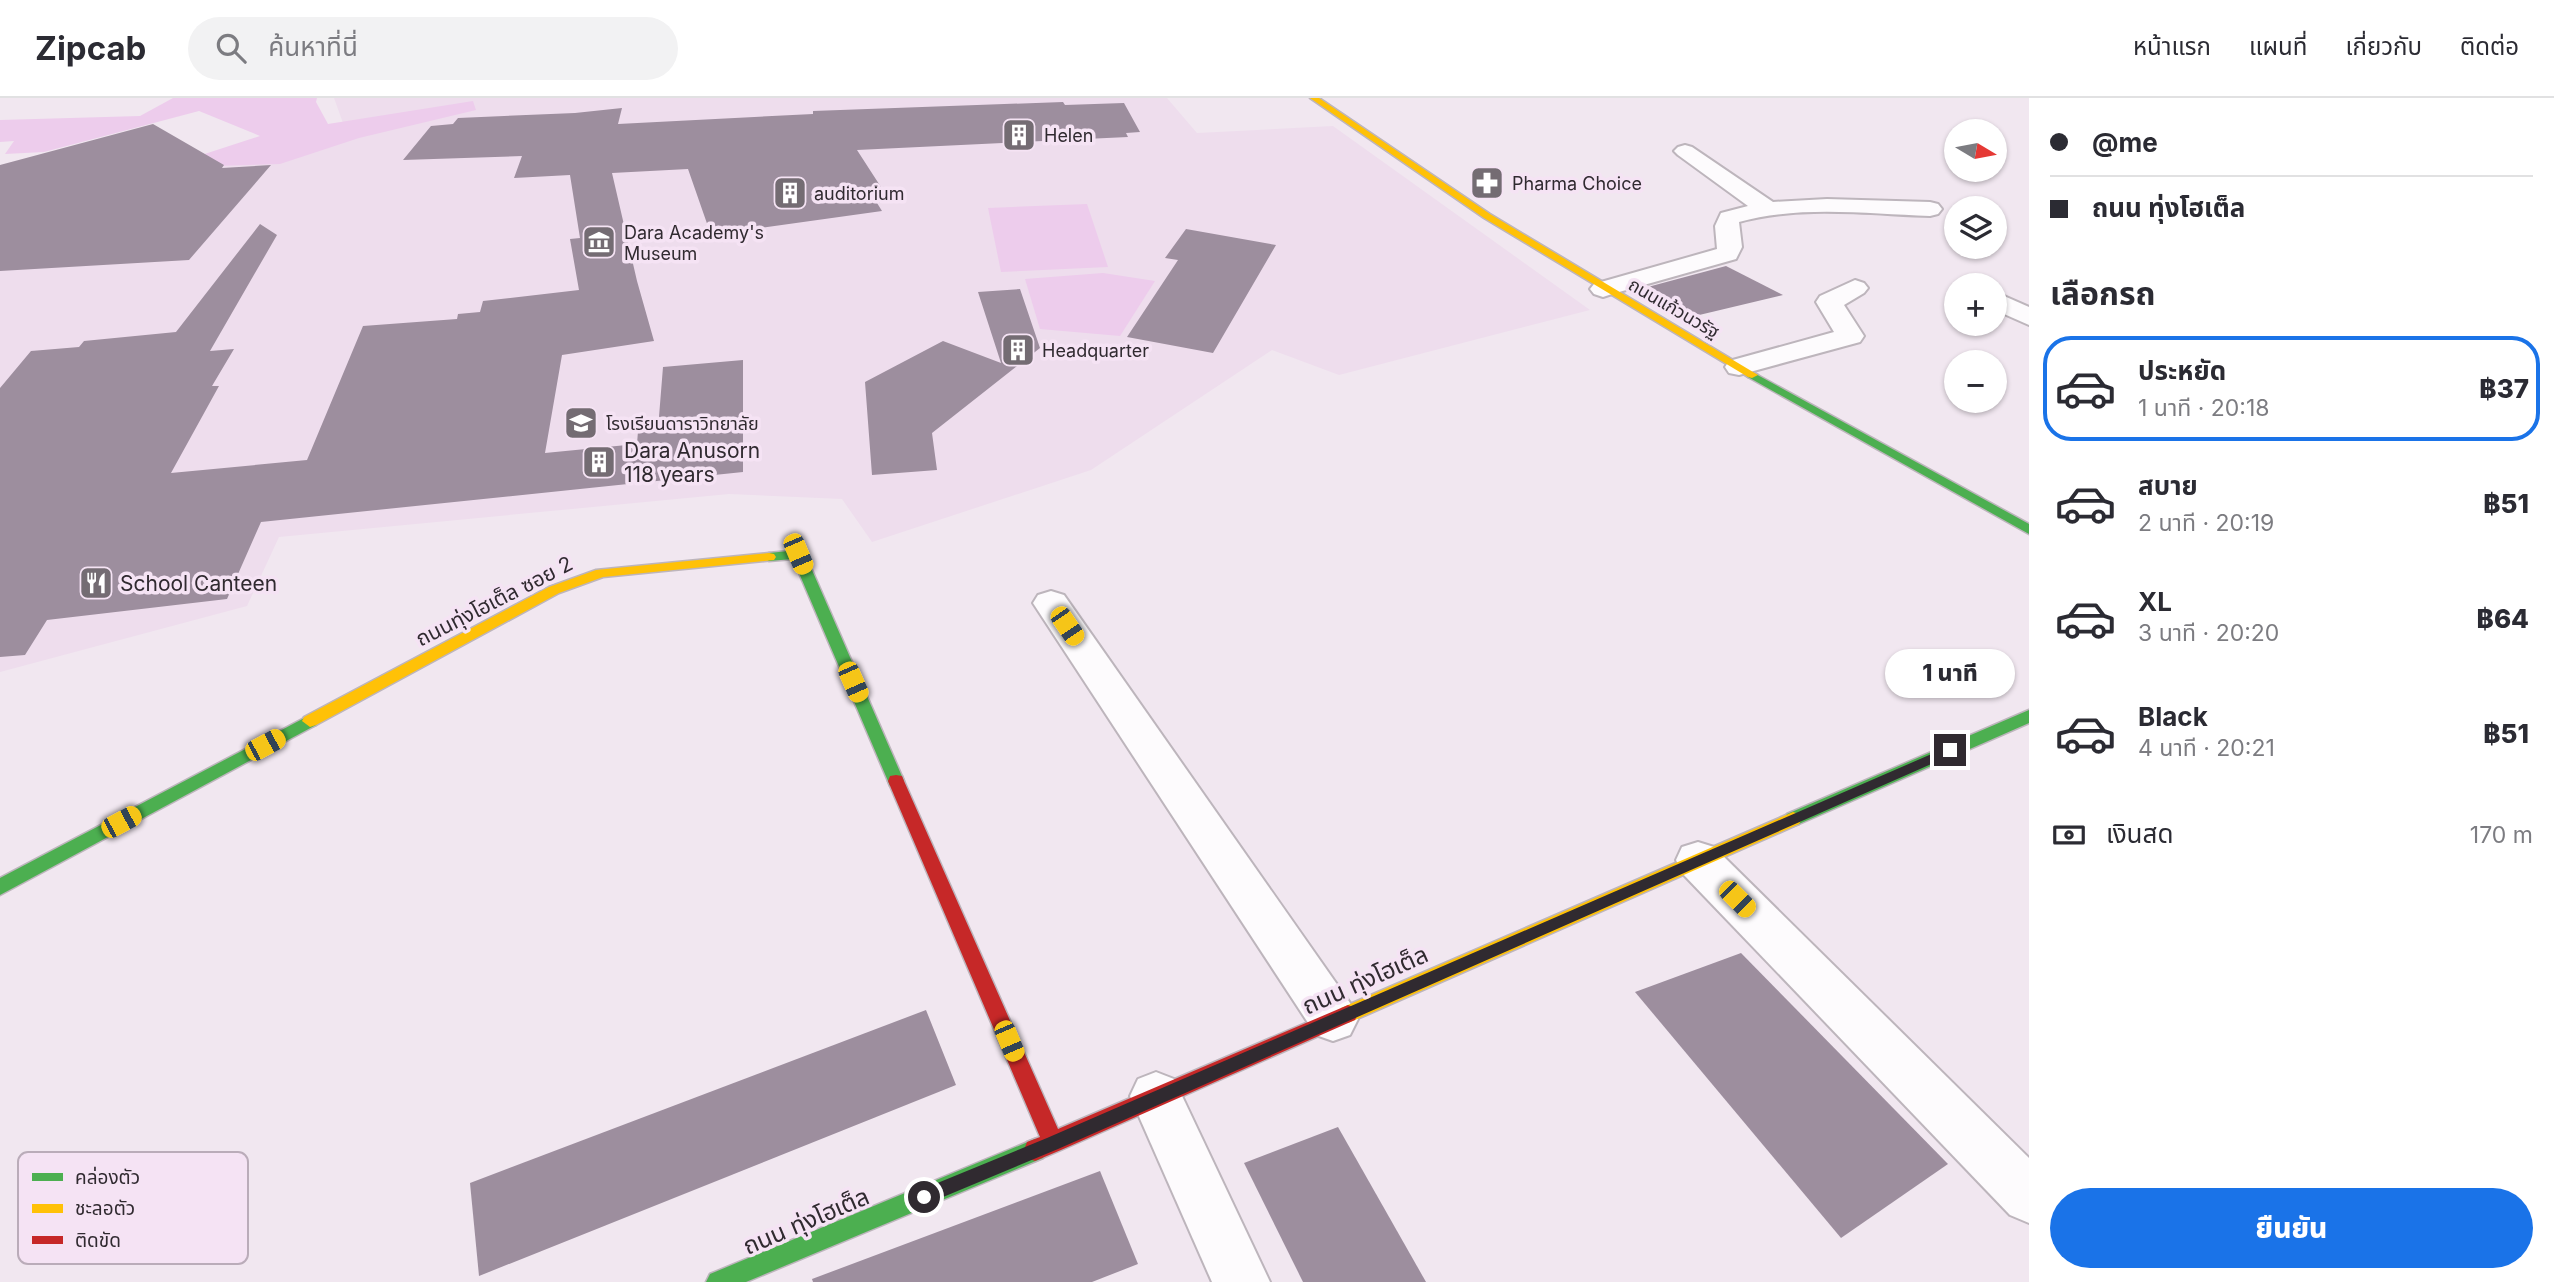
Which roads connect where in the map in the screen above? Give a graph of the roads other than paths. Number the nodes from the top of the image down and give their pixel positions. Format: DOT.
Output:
graph roads {
  1 [pos="1314,98"];
  2 [pos="1685,151"];
  3 [pos="1768,209"];
  4 [pos="1930,209"];
  5 [pos="1855,288"];
  6 [pos="1603,289"];
  7 [pos="2007,306"];
  8 [pos="2029,317"];
  9 [pos="1739,367"];
  10 [pos="2029,530"];
  11 [pos="1051,603"];
  12 [pos="2029,716"];
  13 [pos="1698,860"];
  14 [pos="0,887"];
  15 [pos="1333,1018"];
  16 [pos="1156,1096"];
  17 [pos="1053,1143"];
  18 [pos="2029,1196"];
  19 [pos="718,1282"];
  20 [pos="1241,1282"];
  1 -- 6 [label="street, ถนนแก้วนวรัฐ"];
  2 -- 3 [label="street"];
  3 -- 4 [label="street"];
  3 -- 6 [label="street"];
  5 -- 9 [label="street"];
  6 -- 9 [label="street, ถนนแก้วนวรัฐ"];
  7 -- 8 [label="street"];
  9 -- 10 [label="street, ถนนแก้วนวรัฐ"];
  11 -- 15 [label="street"];
  12 -- 13 [label="street, ถนน ทุ่งโฮเต็ล"];
  13 -- 15 [label="street, ถนน ทุ่งโฮเต็ล"];
  13 -- 18 [label="street"];
  14 -- 17 [label="street, ถนนทุ่งโฮเต็ล ซอย 2"];
  15 -- 16 [label="street, ถนน ทุ่งโฮเต็ล"];
  16 -- 17 [label="street, ถนน ทุ่งโฮเต็ล"];
  16 -- 20 [label="street"];
  17 -- 19 [label="street, ถนน ทุ่งโฮเต็ล"];
}
